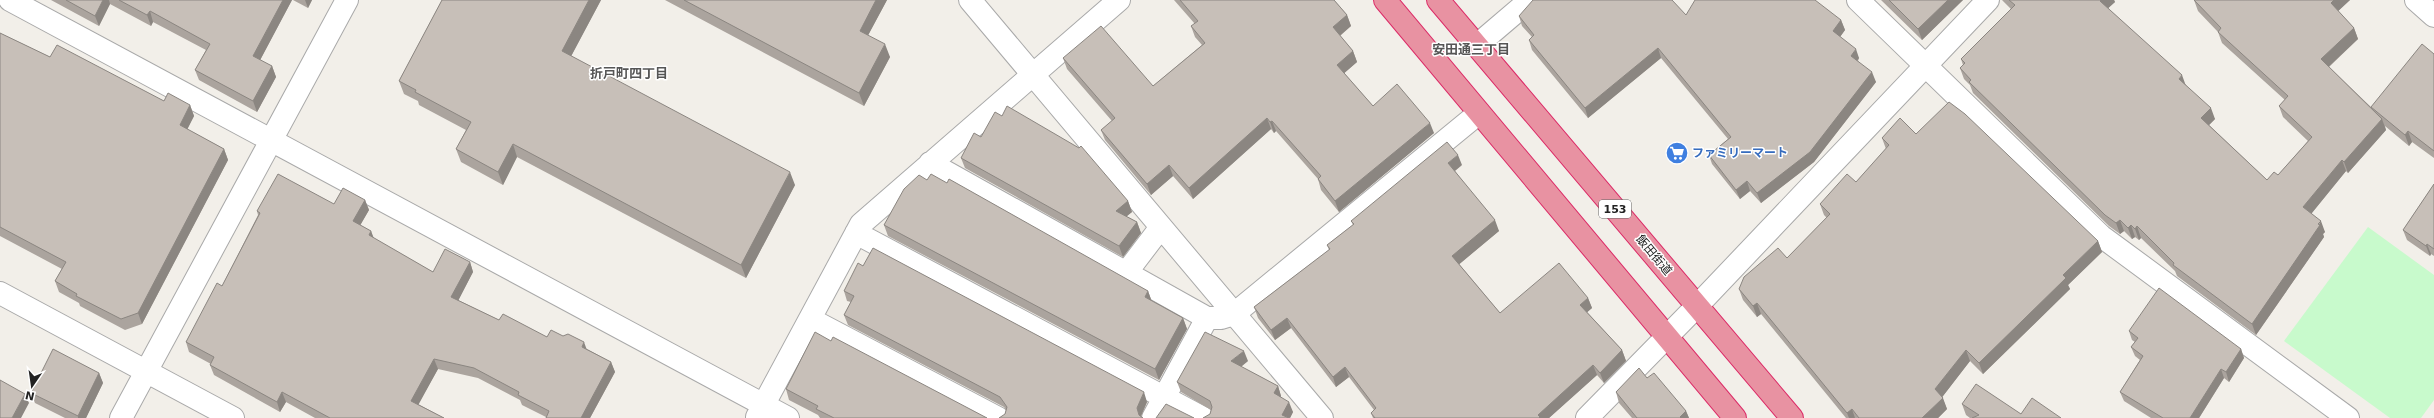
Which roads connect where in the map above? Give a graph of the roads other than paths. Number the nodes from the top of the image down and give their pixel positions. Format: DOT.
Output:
graph roads {
  1 [pos="10,0"];
  2 [pos="347,0"];
  3 [pos="970,0"];
  4 [pos="1119,0"];
  5 [pos="1386,0"];
  6 [pos="1438,0"];
  7 [pos="1530,0"];
  8 [pos="1858,0"];
  9 [pos="1988,0"];
  10 [pos="2416,0"];
  11 [pos="2434,16"];
  12 [pos="1476,46"];
  13 [pos="1925,65"];
  14 [pos="1033,74"];
  15 [pos="1479,113"];
  16 [pos="272,140"];
  17 [pos="930,164"];
  18 [pos="1161,227"];
  19 [pos="856,233"];
  20 [pos="1126,273"];
  21 [pos="0,293"];
  22 [pos="1697,306"];
  23 [pos="1234,314"];
  24 [pos="1206,318"];
  25 [pos="810,319"];
  26 [pos="1667,337"];
  27 [pos="148,372"];
  28 [pos="1164,397"];
  29 [pos="760,412"];
  30 [pos="121,418"];
  31 [pos="233,418"];
  32 [pos="788,418"];
  33 [pos="998,418"];
  34 [pos="1153,418"];
  35 [pos="1203,418"];
  36 [pos="1322,418"];
  37 [pos="1587,418"];
  38 [pos="1735,418"];
  39 [pos="1792,418"];
  40 [pos="2348,418"];
  1 -- 16 [label="street"];
  2 -- 16 [label="street"];
  3 -- 14 [label="street"];
  4 -- 14 [label="street"];
  5 -- 15 [label="highway"];
  6 -- 12 [label="highway, 飯田街道 / 153"];
  7 -- 12 [label="street"];
  8 -- 13 [label="street"];
  9 -- 13 [label="street"];
  10 -- 11 [label="street"];
  12 -- 22 [label="highway, 飯田街道 / 153"];
  13 -- 22 [label="street"];
  13 -- 40 [label="street"];
  14 -- 17 [label="street"];
  14 -- 18 [label="street"];
  15 -- 23 [label="street"];
  15 -- 26 [label="highway"];
  16 -- 27 [label="street"];
  16 -- 29 [label="street"];
  17 -- 19 [label="street"];
  17 -- 20 [label="street"];
  18 -- 20 [label="street"];
  18 -- 23 [label="street"];
  19 -- 25 [label="street"];
  19 -- 28 [label="street"];
  20 -- 24 [label="street"];
  21 -- 27 [label="street"];
  22 -- 26 [label="street"];
  22 -- 39 [label="highway, 飯田街道 / 153"];
  23 -- 24 [label="street"];
  23 -- 36 [label="street"];
  24 -- 28 [label="street"];
  25 -- 29 [label="street"];
  25 -- 33 [label="street"];
  26 -- 37 [label="street"];
  26 -- 38 [label="highway"];
  27 -- 30 [label="street"];
  27 -- 31 [label="street"];
  28 -- 34 [label="street"];
  28 -- 35 [label="street"];
  29 -- 32 [label="street"];
}
